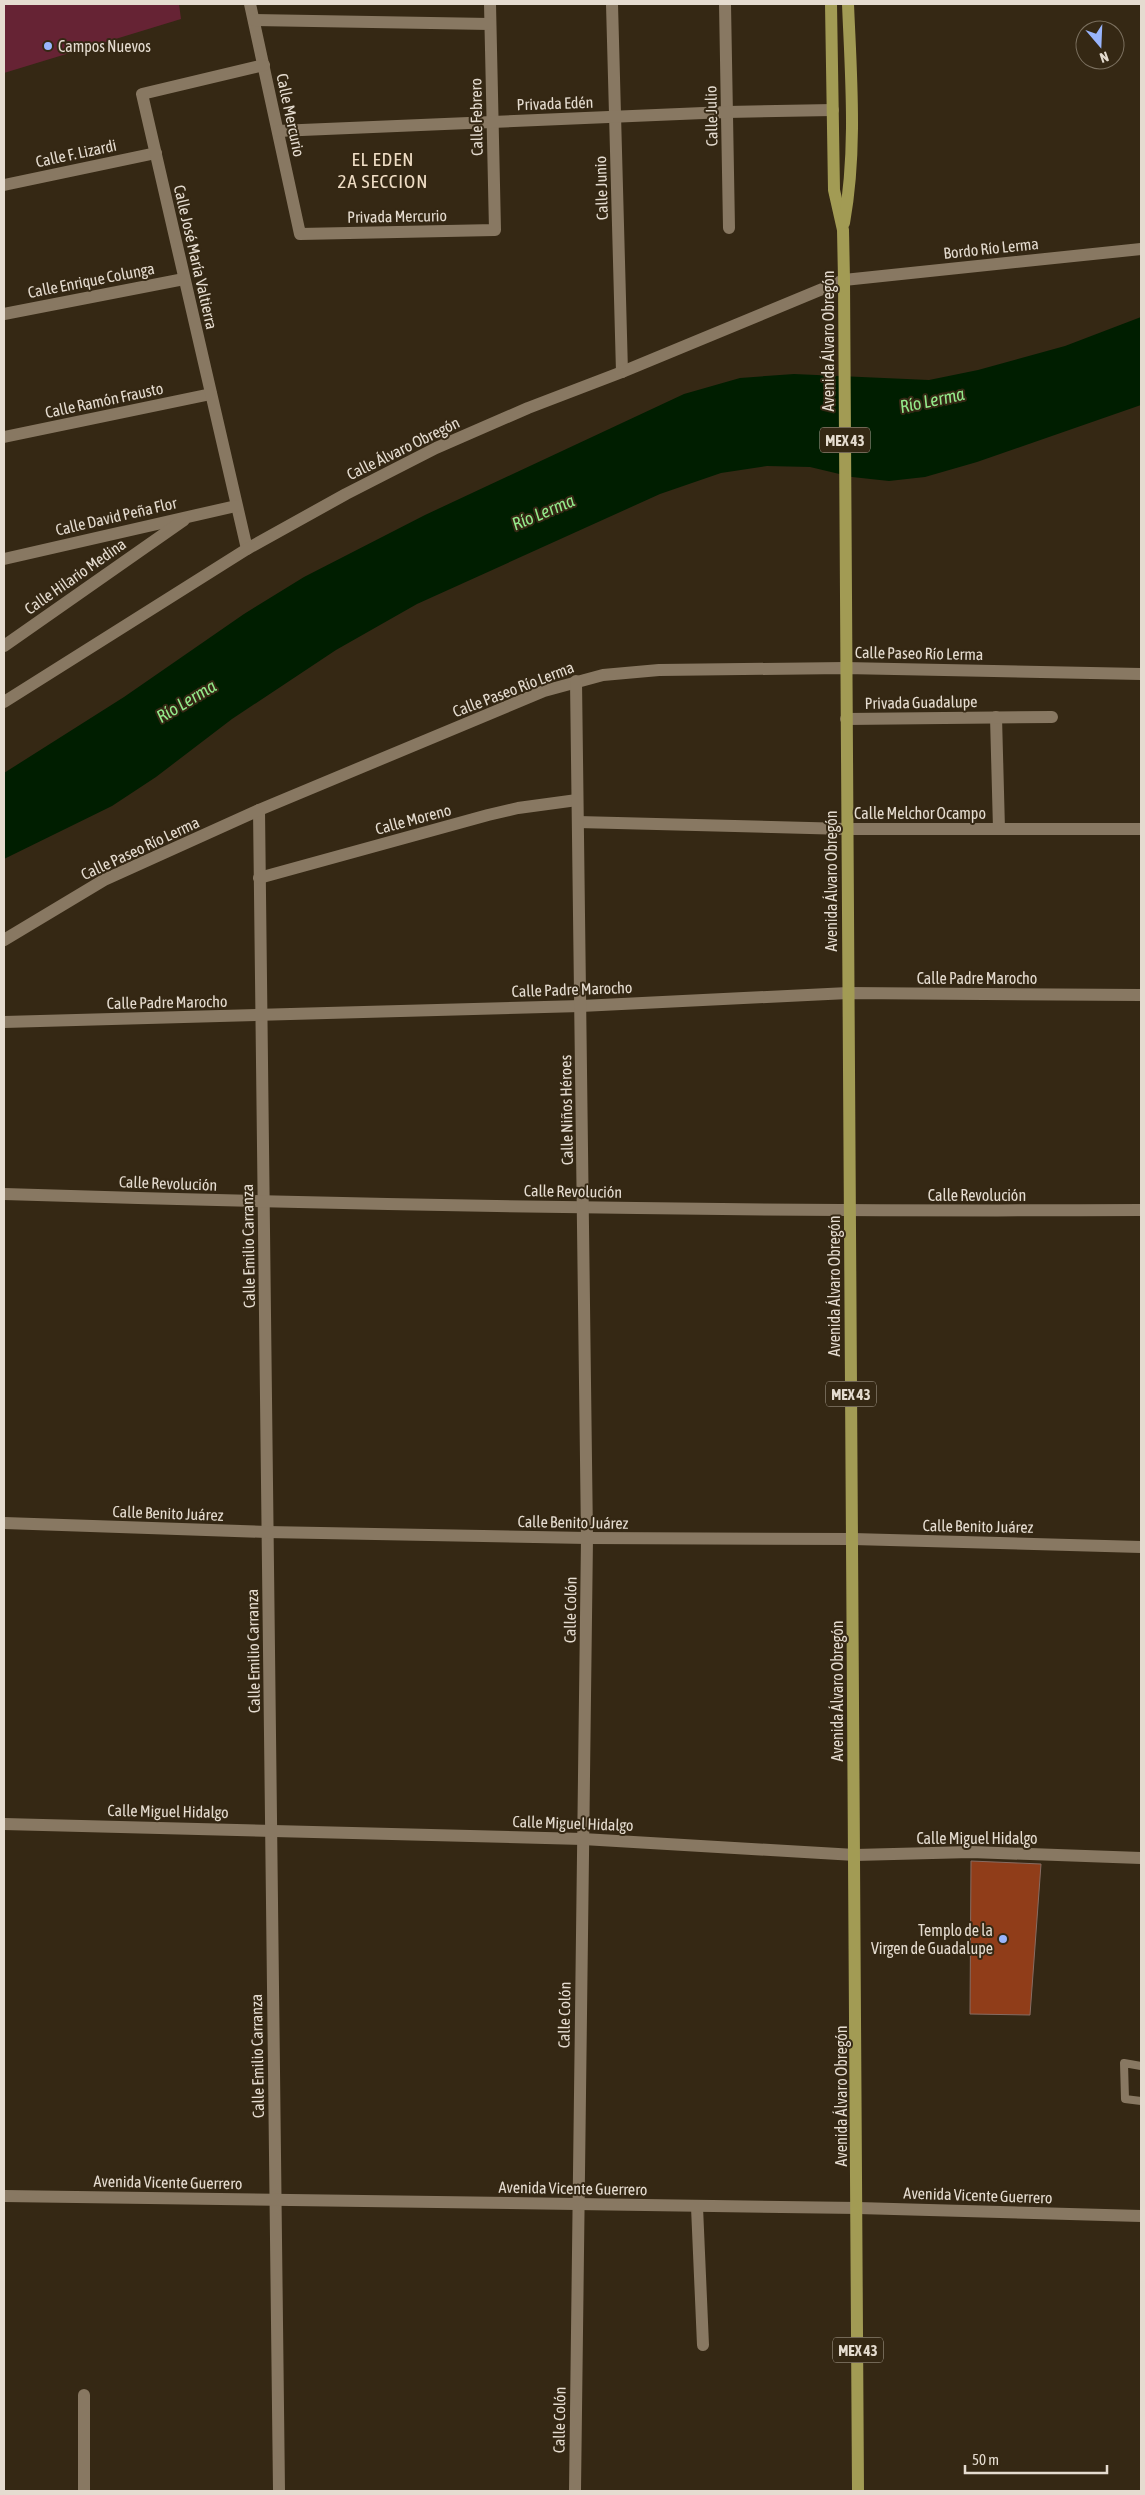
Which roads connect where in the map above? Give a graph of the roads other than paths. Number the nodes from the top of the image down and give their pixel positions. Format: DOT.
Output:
graph roads {
  1 [pos="250,4"];
  2 [pos="490,4"];
  3 [pos="612,4"];
  4 [pos="726,4"];
  5 [pos="831,4"];
  6 [pos="848,4"];
  7 [pos="254,20"];
  8 [pos="490,24"];
  9 [pos="264,65"];
  10 [pos="833,110"];
  11 [pos="727,112"];
  12 [pos="615,117"];
  13 [pos="493,122"];
  14 [pos="278,131"];
  15 [pos="156,152"];
  16 [pos="4,185"];
  17 [pos="729,228"];
  18 [pos="495,230"];
  19 [pos="843,230"];
  20 [pos="300,234"];
  21 [pos="1141,248"];
  22 [pos="184,279"];
  23 [pos="844,280"];
  24 [pos="4,314"];
  25 [pos="622,372"];
  26 [pos="211,394"];
  27 [pos="4,437"];
  28 [pos="236,506"];
  29 [pos="190,516"];
  30 [pos="247,549"];
  31 [pos="4,559"];
  32 [pos="4,646"];
  33 [pos="845,668"];
  34 [pos="1141,674"];
  35 [pos="576,681"];
  36 [pos="4,702"];
  37 [pos="996,717"];
  38 [pos="1052,717"];
  39 [pos="846,719"];
  40 [pos="578,800"];
  41 [pos="259,810"];
  42 [pos="578,822"];
  43 [pos="847,829"];
  44 [pos="998,829"];
  45 [pos="1141,830"];
  46 [pos="259,878"];
  47 [pos="4,940"];
  48 [pos="848,993"];
  49 [pos="1141,994"];
  50 [pos="581,1006"];
  51 [pos="261,1016"];
  52 [pos="4,1022"];
  53 [pos="4,1194"];
  54 [pos="263,1202"];
  55 [pos="584,1207"];
  56 [pos="1141,1210"];
  57 [pos="850,1212"];
  58 [pos="4,1523"];
  59 [pos="267,1532"];
  60 [pos="587,1538"];
  61 [pos="852,1539"];
  62 [pos="1141,1547"];
  63 [pos="4,1824"];
  64 [pos="271,1830"];
  65 [pos="583,1839"];
  66 [pos="855,1855"];
  67 [pos="1141,1858"];
  68 [pos="1141,2066"];
  69 [pos="1141,2101"];
  70 [pos="4,2196"];
  71 [pos="275,2200"];
  72 [pos="578,2204"];
  73 [pos="697,2207"];
  74 [pos="858,2208"];
  75 [pos="1141,2216"];
  76 [pos="703,2345"];
  77 [pos="84,2395"];
  78 [pos="84,2491"];
  79 [pos="279,2491"];
  80 [pos="575,2491"];
  81 [pos="858,2491"];
  1 -- 7 [label="street, Calle Mercurio"];
  2 -- 8 [label="street, Calle Febrero"];
  3 -- 12 [label="street, Calle Junio"];
  4 -- 11 [label="street, Calle Julio"];
  5 -- 10 [label="main road, Avenida Álvaro Obregón / MEX 43"];
  6 -- 19 [label="main road, Avenida Álvaro Obregón / MEX 43"];
  7 -- 8 [label="street"];
  7 -- 9 [label="street, Calle Mercurio"];
  8 -- 13 [label="street, Calle Febrero"];
  9 -- 14 [label="street, Calle Mercurio"];
  9 -- 15 [label="street, Calle José María Valtierra"];
  10 -- 11 [label="street, Privada Edén"];
  10 -- 19 [label="main road, Avenida Álvaro Obregón / MEX 43"];
  11 -- 12 [label="street, Privada Edén"];
  11 -- 17 [label="street, Calle Julio"];
  12 -- 13 [label="street, Privada Edén"];
  12 -- 25 [label="street, Calle Junio"];
  13 -- 14 [label="street, Privada Edén"];
  13 -- 18 [label="street, Calle Febrero"];
  14 -- 20 [label="street, Calle Mercurio"];
  15 -- 16 [label="street, Calle F. Lizardi"];
  15 -- 22 [label="street, Calle José María Valtierra"];
  18 -- 20 [label="street, Privada Mercurio"];
  19 -- 23 [label="main road, Avenida Álvaro Obregón / MEX 43"];
  21 -- 23 [label="street, Bordo Río Lerma"];
  22 -- 24 [label="street, Calle Enrique Colunga"];
  22 -- 26 [label="street, Calle José María Valtierra"];
  23 -- 25 [label="street, Calle Álvaro Obregón"];
  23 -- 33 [label="main road, Avenida Álvaro Obregón / MEX 43"];
  25 -- 30 [label="street, Calle Álvaro Obregón"];
  26 -- 27 [label="street, Calle Ramón Frausto"];
  26 -- 28 [label="street, Calle José María Valtierra"];
  28 -- 29 [label="street, Calle David Peña Flor"];
  28 -- 30 [label="street, Calle José María Valtierra"];
  29 -- 31 [label="street, Calle David Peña Flor"];
  29 -- 32 [label="street, Calle Hilario Medina"];
  30 -- 36 [label="street, Calle Álvaro Obregón"];
  33 -- 34 [label="street, Calle Paseo Río Lerma"];
  33 -- 35 [label="street, Calle Paseo Río Lerma"];
  33 -- 39 [label="main road, Avenida Álvaro Obregón / MEX 43"];
  35 -- 40 [label="street, Calle Niños Héroes"];
  35 -- 41 [label="street, Calle Paseo Río Lerma"];
  37 -- 38 [label="street, Privada Guadalupe"];
  37 -- 39 [label="street, Privada Guadalupe"];
  37 -- 44 [label="street, Privada Guadalupe"];
  39 -- 43 [label="main road, Avenida Álvaro Obregón / MEX 43"];
  40 -- 42 [label="street, Calle Niños Héroes"];
  40 -- 46 [label="street, Calle Moreno"];
  41 -- 46 [label="street, Calle Emilio Carranza"];
  41 -- 47 [label="street, Calle Paseo Río Lerma"];
  42 -- 43 [label="street, Calle Melchor Ocampo"];
  42 -- 50 [label="street, Calle Niños Héroes"];
  43 -- 44 [label="street, Calle Melchor Ocampo"];
  43 -- 48 [label="main road, Avenida Álvaro Obregón / MEX 43"];
  44 -- 45 [label="street, Calle Melchor Ocampo"];
  46 -- 51 [label="street, Calle Emilio Carranza"];
  48 -- 49 [label="street, Calle Padre Marocho"];
  48 -- 50 [label="street, Calle Padre Marocho"];
  48 -- 57 [label="main road, Avenida Álvaro Obregón / MEX 43"];
  50 -- 51 [label="street, Calle Padre Marocho"];
  50 -- 55 [label="street, Calle Niños Héroes"];
  51 -- 52 [label="street, Calle Padre Marocho"];
  51 -- 54 [label="street, Calle Emilio Carranza"];
  53 -- 54 [label="street, Calle Revolución"];
  54 -- 55 [label="street, Calle Revolución"];
  54 -- 59 [label="street, Calle Emilio Carranza"];
  55 -- 57 [label="street, Calle Revolución"];
  55 -- 60 [label="street, Calle Niños Héroes"];
  56 -- 57 [label="street, Calle Revolución"];
  57 -- 61 [label="main road, Avenida Álvaro Obregón / MEX 43"];
  58 -- 59 [label="street, Calle Benito Juárez"];
  59 -- 60 [label="street, Calle Benito Juárez"];
  59 -- 64 [label="street, Calle Emilio Carranza"];
  60 -- 61 [label="street, Calle Benito Juárez"];
  60 -- 65 [label="street, Calle Colón"];
  61 -- 62 [label="street, Calle Benito Juárez"];
  61 -- 66 [label="main road, Avenida Álvaro Obregón / MEX 43"];
  63 -- 64 [label="street, Calle Miguel Hidalgo"];
  64 -- 65 [label="street, Calle Miguel Hidalgo"];
  64 -- 71 [label="street, Calle Emilio Carranza"];
  65 -- 66 [label="street, Calle Miguel Hidalgo"];
  65 -- 72 [label="street, Calle Colón"];
  66 -- 67 [label="street, Calle Miguel Hidalgo"];
  66 -- 74 [label="main road, Avenida Álvaro Obregón / MEX 43"];
  68 -- 69 [label="lane"];
  70 -- 71 [label="street, Avenida Vicente Guerrero"];
  71 -- 72 [label="street, Avenida Vicente Guerrero"];
  71 -- 79 [label="street, Calle Emilio Carranza"];
  72 -- 73 [label="street, Avenida Vicente Guerrero"];
  72 -- 80 [label="street, Calle Colón"];
  73 -- 74 [label="street, Avenida Vicente Guerrero"];
  73 -- 76 [label="street"];
  74 -- 75 [label="street, Avenida Vicente Guerrero"];
  74 -- 81 [label="main road, Avenida Álvaro Obregón / MEX 43"];
  77 -- 78 [label="street"];
}
